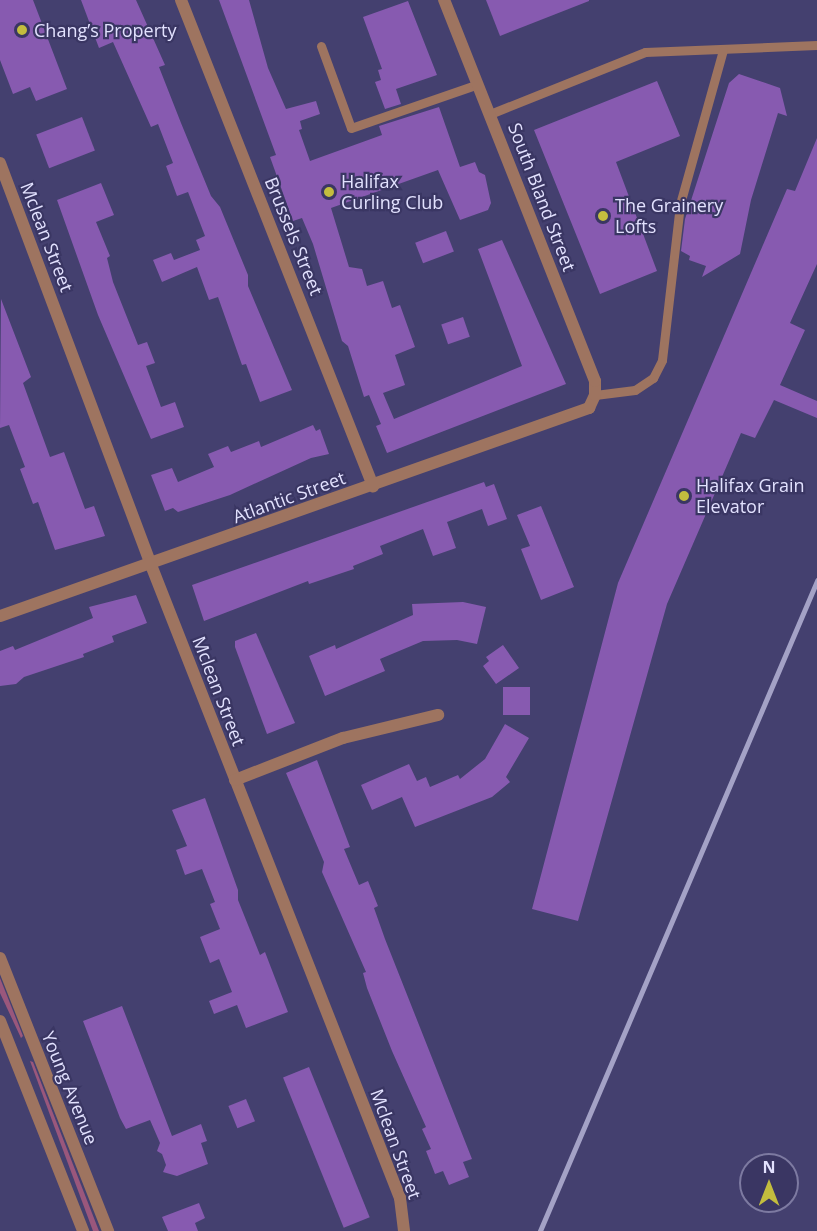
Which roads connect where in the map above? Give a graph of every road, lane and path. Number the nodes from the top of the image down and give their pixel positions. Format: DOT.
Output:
graph roads {
  1 [pos="181,0"];
  2 [pos="444,0"];
  3 [pos="817,45"];
  4 [pos="321,46"];
  5 [pos="723,50"];
  6 [pos="478,84"];
  7 [pos="490,114"];
  8 [pos="0,163"];
  9 [pos="595,395"];
  10 [pos="373,486"];
  11 [pos="151,566"];
  12 [pos="0,616"];
  13 [pos="438,715"];
  14 [pos="235,780"];
  15 [pos="0,958"];
  16 [pos="0,1021"];
  17 [pos="35,1050"];
  18 [pos="15,1059"];
  19 [pos="83,1231"];
  20 [pos="108,1231"];
  21 [pos="404,1231"];
  1 -- 10 [label="street, Brussels Street"];
  2 -- 6 [label="street, South Bland Street"];
  3 -- 5 [label="lane"];
  4 -- 6 [label="lane"];
  5 -- 7 [label="lane"];
  5 -- 9 [label="lane"];
  6 -- 7 [label="street, South Bland Street"];
  7 -- 9 [label="street, South Bland Street"];
  8 -- 11 [label="street, Mclean Street"];
  9 -- 10 [label="street, Atlantic Street"];
  10 -- 11 [label="street, Atlantic Street"];
  11 -- 12 [label="street, Atlantic Street"];
  11 -- 14 [label="street, Mclean Street"];
  13 -- 14 [label="street"];
  14 -- 21 [label="street, Mclean Street"];
  15 -- 17 [label="street, Young Avenue"];
  16 -- 18 [label="street"];
  17 -- 18 [label="street"];
  17 -- 20 [label="street, Young Avenue"];
  18 -- 19 [label="street"];
}
